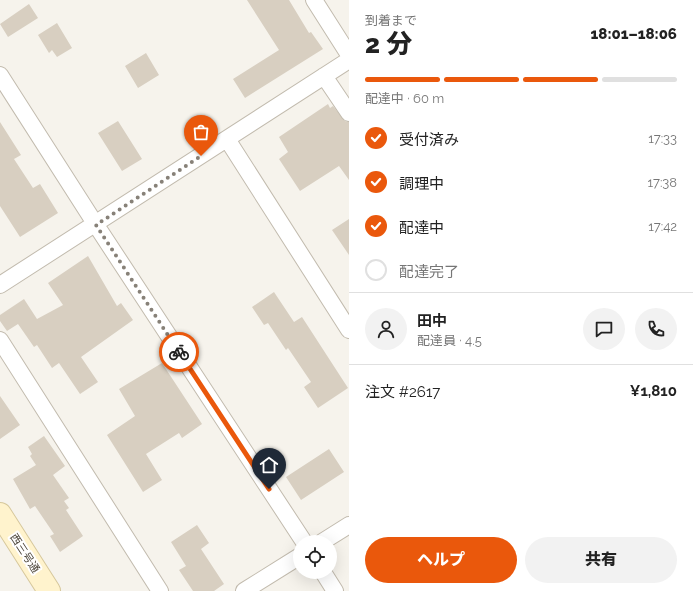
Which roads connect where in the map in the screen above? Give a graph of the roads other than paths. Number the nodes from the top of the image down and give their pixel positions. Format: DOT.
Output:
graph roads {
  1 [pos="314,0"];
  2 [pos="349,55"];
  3 [pos="349,60"];
  4 [pos="0,75"];
  5 [pos="324,76"];
  6 [pos="349,113"];
  7 [pos="227,139"];
  8 [pos="96,225"];
  9 [pos="0,285"];
  10 [pos="349,330"];
  11 [pos="0,340"];
  12 [pos="0,514"];
  13 [pos="349,525"];
  14 [pos="299,535"];
  15 [pos="333,535"];
  16 [pos="293,560"];
  17 [pos="327,579"];
  18 [pos="49,591"];
  19 [pos="160,591"];
  20 [pos="244,591"];
  21 [pos="335,591"];
  1 -- 2 [label="street"];
  3 -- 5 [label="street"];
  4 -- 8 [label="street"];
  5 -- 6 [label="street"];
  5 -- 7 [label="street"];
  7 -- 8 [label="street"];
  7 -- 10 [label="street"];
  8 -- 9 [label="street"];
  8 -- 14 [label="street"];
  11 -- 19 [label="street"];
  12 -- 18 [label="street, 西三号通"];
  13 -- 15 [label="street"];
  16 -- 20 [label="street"];
  17 -- 21 [label="street"];
}
